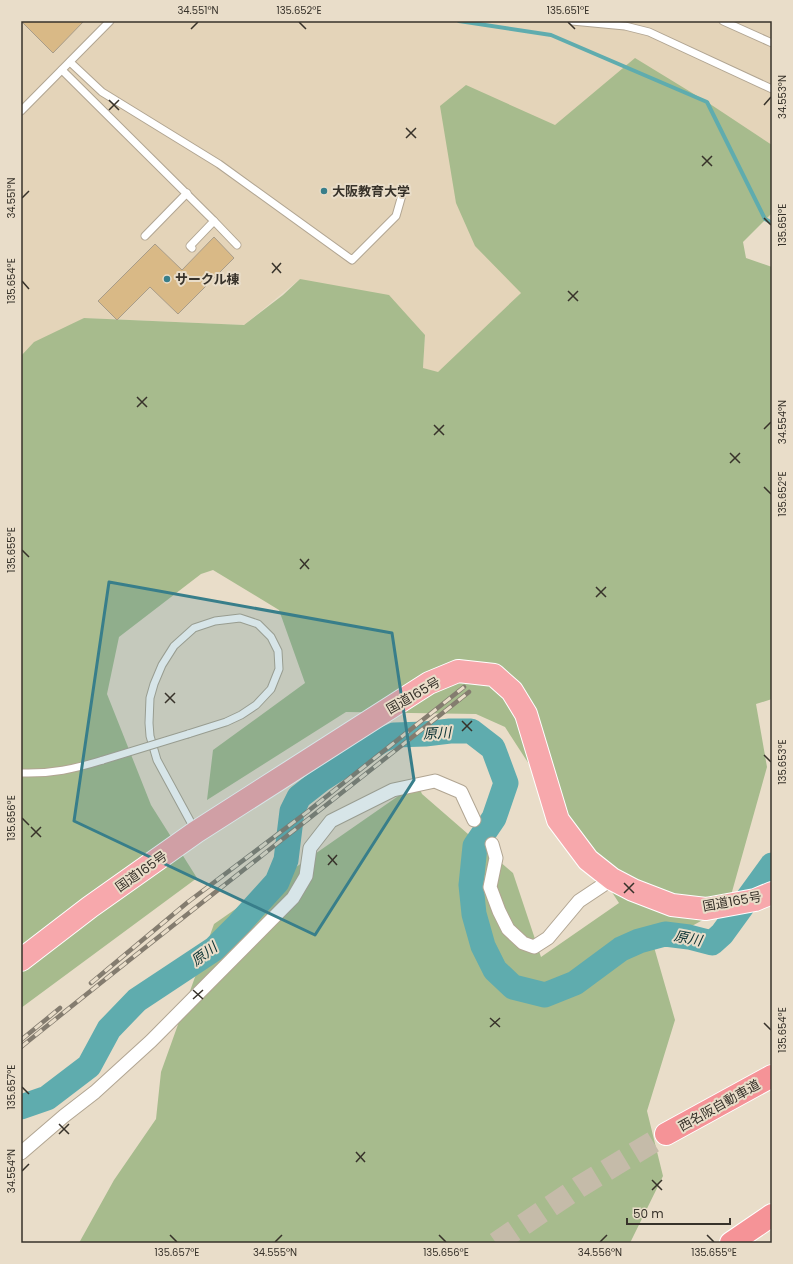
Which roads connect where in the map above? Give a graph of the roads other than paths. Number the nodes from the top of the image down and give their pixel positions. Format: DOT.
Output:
graph roads {
  1 [pos="110,21"];
  2 [pos="572,21"];
  3 [pos="723,21"];
  4 [pos="772,43"];
  5 [pos="70,62"];
  6 [pos="62,70"];
  7 [pos="772,89"];
  8 [pos="21,111"];
  9 [pos="186,194"];
  10 [pos="402,195"];
  11 [pos="214,221"];
  12 [pos="145,236"];
  13 [pos="237,245"];
  14 [pos="192,248"];
  15 [pos="21,773"];
  16 [pos="474,820"];
  17 [pos="196,832"];
  18 [pos="492,844"];
  19 [pos="612,879"];
  20 [pos="763,897"];
  21 [pos="21,960"];
  22 [pos="772,1076"];
  23 [pos="666,1134"];
  24 [pos="21,1153"];
  25 [pos="772,1215"];
  26 [pos="731,1243"];
  1 -- 5 [label="lane"];
  2 -- 7 [label="lane"];
  3 -- 4 [label="lane"];
  5 -- 6 [label="lane"];
  5 -- 10 [label="lane"];
  6 -- 8 [label="lane"];
  6 -- 9 [label="lane"];
  9 -- 11 [label="lane"];
  9 -- 12 [label="lane"];
  11 -- 13 [label="lane"];
  11 -- 14 [label="lane"];
  15 -- 17 [label="lane, bridge"];
  16 -- 24 [label="street"];
  17 -- 19 [label="highway, 国道165号"];
  17 -- 21 [label="highway, 国道165号"];
  18 -- 19 [label="street"];
  19 -- 20 [label="highway, 国道165号"];
  22 -- 23 [label="highway, 西名阪自動車道"];
  25 -- 26 [label="highway"];
}
